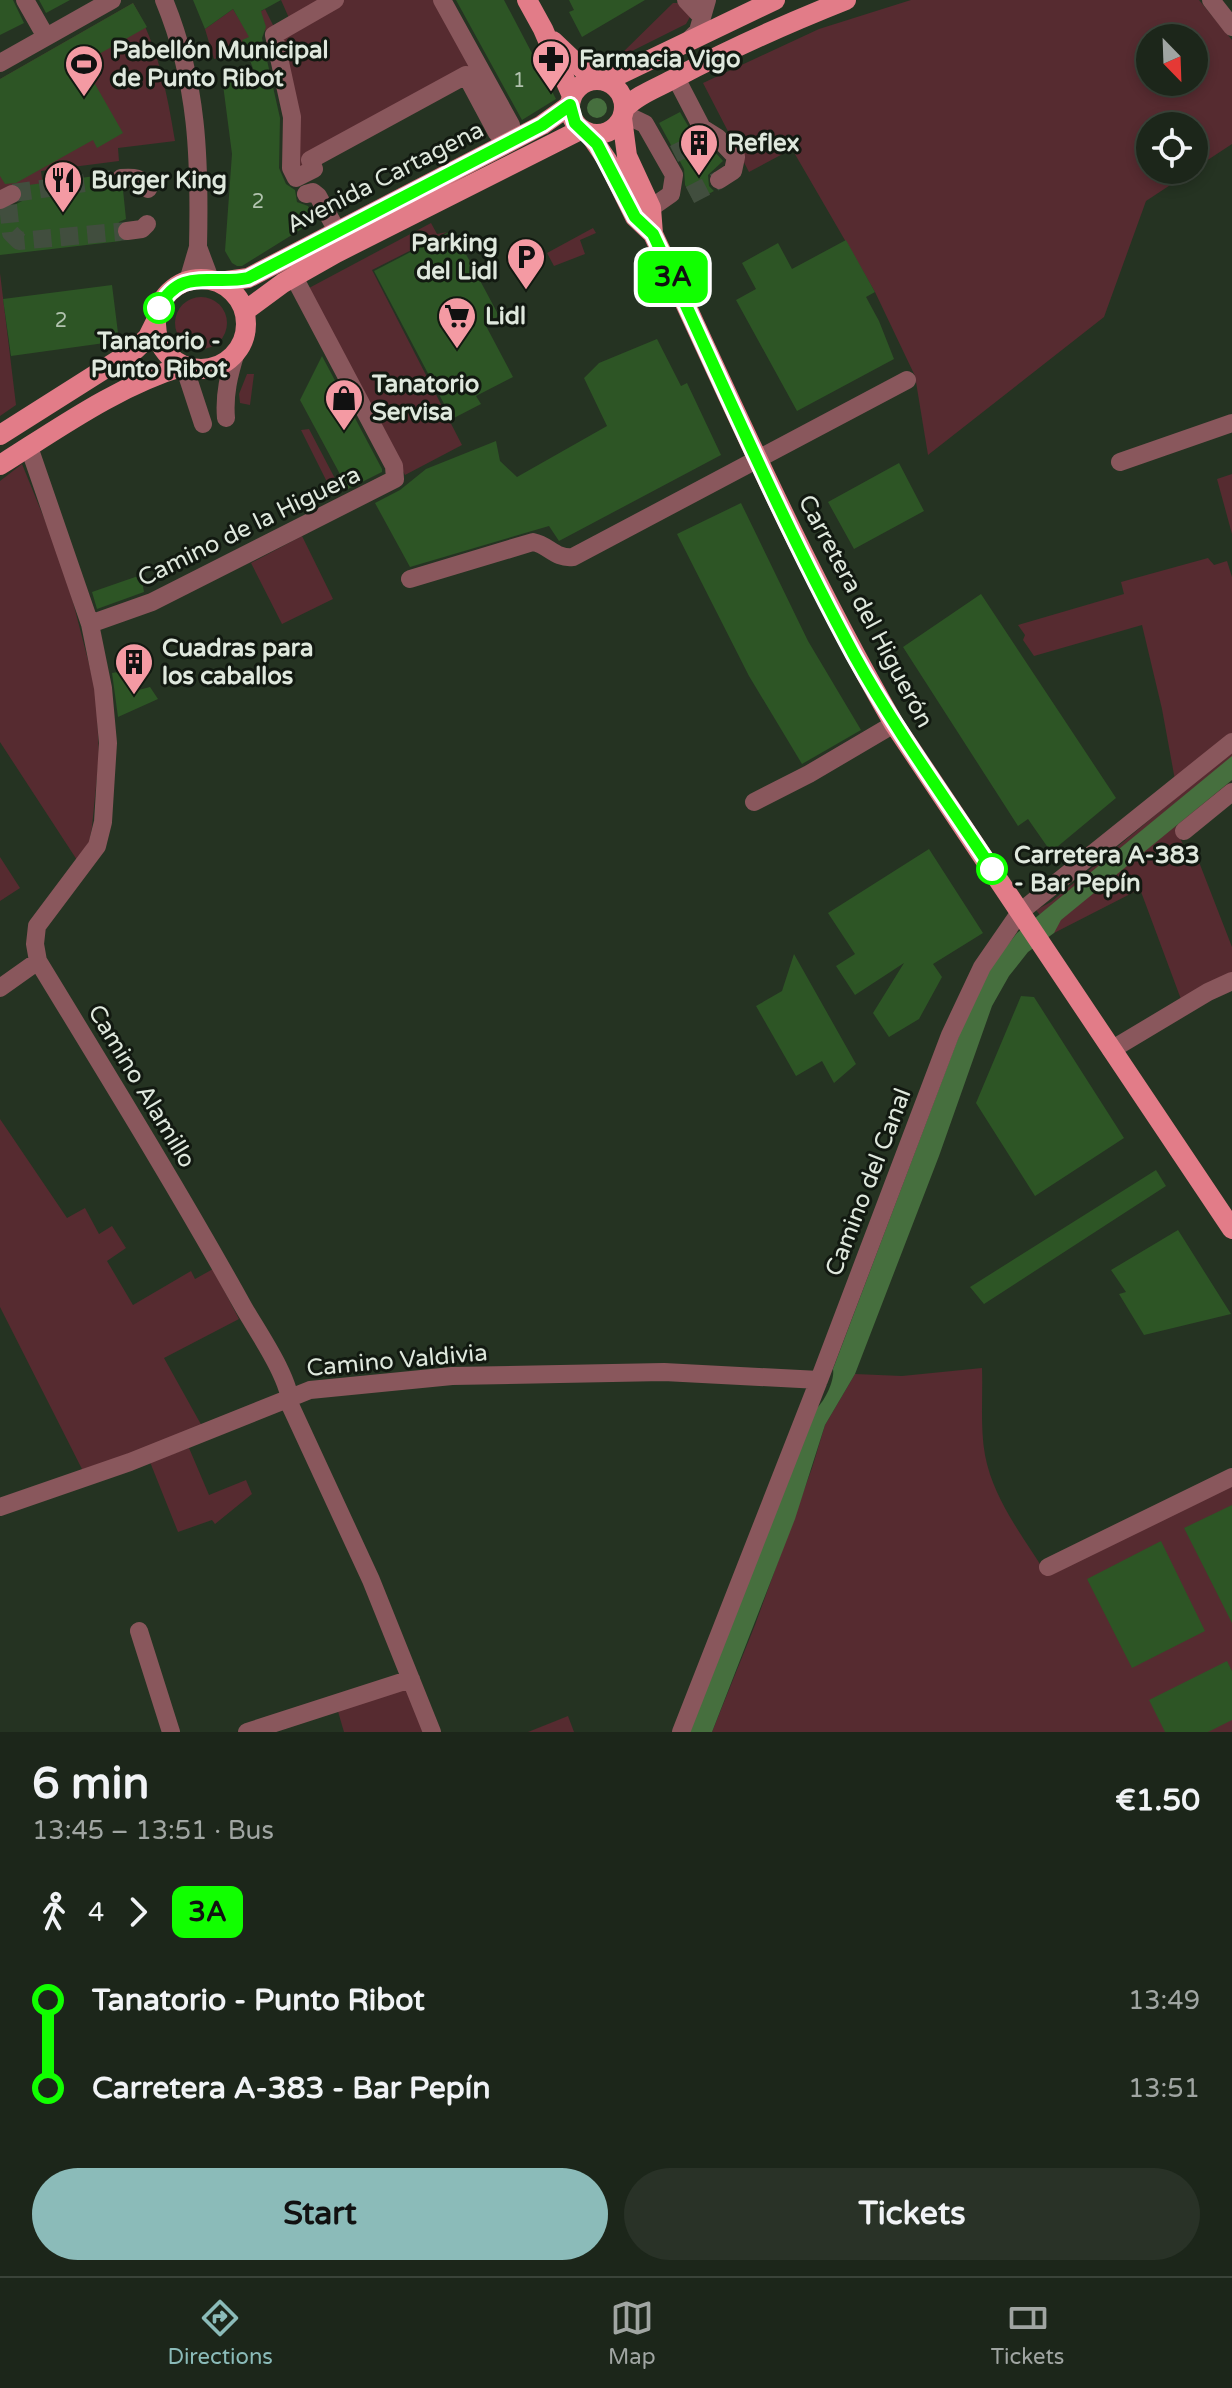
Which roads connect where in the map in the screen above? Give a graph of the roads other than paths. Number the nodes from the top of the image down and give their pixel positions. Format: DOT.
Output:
graph roads {
  1 [pos="25,0"];
  2 [pos="112,0"];
  3 [pos="164,0"];
  4 [pos="335,0"];
  5 [pos="442,0"];
  6 [pos="527,0"];
  7 [pos="686,0"];
  8 [pos="775,0"];
  9 [pos="846,0"];
  10 [pos="1211,0"];
  11 [pos="704,8"];
  12 [pos="1232,27"];
  13 [pos="543,29"];
  14 [pos="46,37"];
  15 [pos="684,44"];
  16 [pos="0,63"];
  17 [pos="676,78"];
  18 [pos="600,80"];
  19 [pos="571,100"];
  20 [pos="623,114"];
  21 [pos="585,131"];
  22 [pos="121,178"];
  23 [pos="719,180"];
  24 [pos="148,189"];
  25 [pos="306,194"];
  26 [pos="651,208"];
  27 [pos="147,224"];
  28 [pos="127,231"];
  29 [pos="337,231"];
  30 [pos="653,234"];
  31 [pos="198,247"];
  32 [pos="294,277"];
  33 [pos="215,280"];
  34 [pos="188,281"];
  35 [pos="245,311"];
  36 [pos="156,321"];
  37 [pos="236,352"];
  38 [pos="184,366"];
  39 [pos="907,380"];
  40 [pos="226,418"];
  41 [pos="203,424"];
  42 [pos="1230,428"];
  43 [pos="0,435"];
  44 [pos="29,447"];
  45 [pos="757,459"];
  46 [pos="1120,462"];
  47 [pos="0,465"];
  48 [pos="410,579"];
  49 [pos="90,624"];
  50 [pos="894,724"];
  51 [pos="1232,742"];
  52 [pos="1231,795"];
  53 [pos="754,802"];
  54 [pos="1184,831"];
  55 [pos="1020,912"];
  56 [pos="38,961"];
  57 [pos="1232,981"];
  58 [pos="0,988"];
  59 [pos="1111,1050"];
  60 [pos="1232,1229"];
  61 [pos="819,1380"];
  62 [pos="290,1396"];
  63 [pos="1232,1477"];
  64 [pos="0,1507"];
  65 [pos="1048,1567"];
  66 [pos="139,1631"];
  67 [pos="411,1679"];
  68 [pos="171,1732"];
  69 [pos="247,1732"];
  70 [pos="432,1732"];
  71 [pos="681,1732"];
  1 -- 14 [label="street"];
  2 -- 14 [label="street"];
  3 -- 31 [label="street"];
  4 -- 5 [label="street"];
  6 -- 13 [label="main road"];
  7 -- 11 [label="street"];
  8 -- 15 [label="main road"];
  9 -- 17 [label="main road"];
  10 -- 12 [label="street"];
  11 -- 15 [label="street"];
  13 -- 18 [label="main road"];
  13 -- 19 [label="main road"];
  14 -- 16 [label="street"];
  15 -- 18 [label="main road"];
  17 -- 20 [label="main road"];
  17 -- 23 [label="street"];
  18 -- 19 [label="main road"];
  18 -- 20 [label="main road"];
  19 -- 21 [label="main road"];
  19 -- 29 [label="main road, Avenida Cartagena"];
  20 -- 21 [label="main road"];
  20 -- 26 [label="main road"];
  20 -- 26 [label="street"];
  21 -- 30 [label="main road"];
  21 -- 32 [label="main road, Avenida Cartagena"];
  22 -- 24 [label="street"];
  25 -- 29 [label="street"];
  26 -- 30 [label="main road"];
  27 -- 28 [label="street"];
  29 -- 33 [label="main road, Avenida Cartagena"];
  30 -- 45 [label="main road, Carretera del Higuerón"];
  31 -- 33 [label="street"];
  31 -- 34 [label="street"];
  32 -- 35 [label="main road, Avenida Cartagena"];
  32 -- 49 [label="street, Camino de la Higuera"];
  33 -- 34 [label="main road"];
  33 -- 35 [label="main road"];
  34 -- 36 [label="main road"];
  35 -- 37 [label="main road"];
  36 -- 38 [label="main road"];
  36 -- 43 [label="main road"];
  37 -- 38 [label="main road"];
  37 -- 40 [label="street"];
  38 -- 41 [label="street"];
  38 -- 44 [label="main road"];
  39 -- 45 [label="street"];
  42 -- 46 [label="street"];
  44 -- 47 [label="main road"];
  44 -- 49 [label="street"];
  45 -- 48 [label="street"];
  45 -- 50 [label="main road, Carretera del Higuerón"];
  49 -- 56 [label="street"];
  50 -- 53 [label="street"];
  50 -- 55 [label="main road, Carretera del Higuerón"];
  51 -- 55 [label="street, Camino del Canal"];
  52 -- 54 [label="street"];
  55 -- 59 [label="main road, Carretera del Higuerón"];
  55 -- 61 [label="street, Camino del Canal"];
  56 -- 58 [label="street"];
  56 -- 62 [label="street, Camino Alamillo"];
  57 -- 59 [label="street"];
  59 -- 60 [label="main road, Carretera del Higuerón"];
  61 -- 62 [label="street, Camino Valdivia"];
  61 -- 71 [label="street, Camino del Canal"];
  62 -- 64 [label="street, Camino Valdivia"];
  62 -- 67 [label="street, Camino Alamillo"];
  63 -- 65 [label="street"];
  66 -- 68 [label="street"];
  67 -- 69 [label="street"];
  67 -- 70 [label="street, Camino Alamillo"];
}
